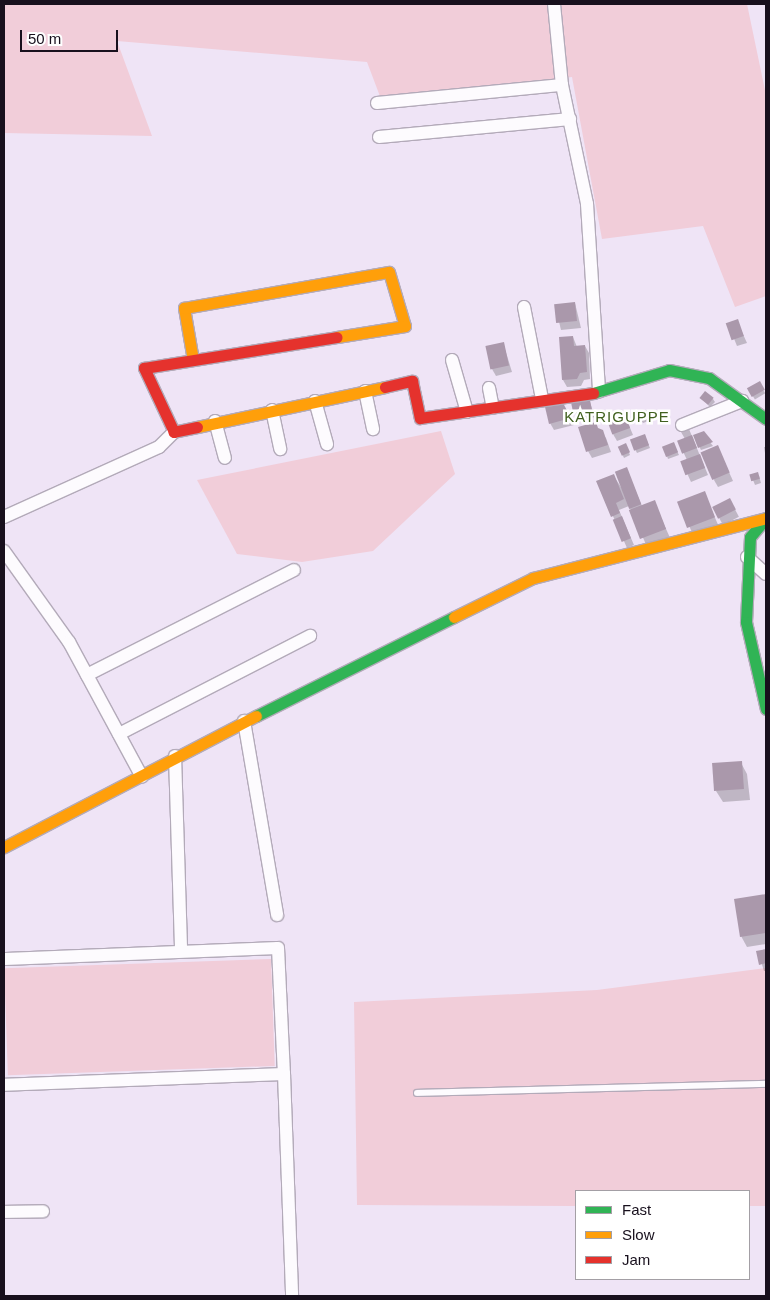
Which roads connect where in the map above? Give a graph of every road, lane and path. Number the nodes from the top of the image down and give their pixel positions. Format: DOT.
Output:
graph roads {
  1 [pos="554,4"];
  2 [pos="562,85"];
  3 [pos="377,103"];
  4 [pos="570,119"];
  5 [pos="379,137"];
  6 [pos="524,307"];
  7 [pos="193,360"];
  8 [pos="452,360"];
  9 [pos="489,388"];
  10 [pos="365,391"];
  11 [pos="599,392"];
  12 [pos="542,399"];
  13 [pos="742,401"];
  14 [pos="315,402"];
  15 [pos="493,408"];
  16 [pos="272,410"];
  17 [pos="467,412"];
  18 [pos="766,419"];
  19 [pos="215,421"];
  20 [pos="682,425"];
  21 [pos="373,429"];
  22 [pos="174,432"];
  23 [pos="327,444"];
  24 [pos="280,449"];
  25 [pos="225,458"];
  26 [pos="4,517"];
  27 [pos="766,518"];
  28 [pos="4,551"];
  29 [pos="747,556"];
  30 [pos="294,570"];
  31 [pos="766,574"];
  32 [pos="310,636"];
  33 [pos="87,675"];
  34 [pos="766,709"];
  35 [pos="244,721"];
  36 [pos="119,734"];
  37 [pos="175,756"];
  38 [pos="142,777"];
  39 [pos="4,847"];
  40 [pos="276,915"];
  41 [pos="181,950"];
  42 [pos="4,959"];
  43 [pos="284,1074"];
  44 [pos="766,1084"];
  45 [pos="4,1085"];
  46 [pos="417,1093"];
  47 [pos="44,1210"];
  48 [pos="4,1212"];
  49 [pos="292,1296"];
  1 -- 2 [label="street"];
  2 -- 3 [label="street"];
  2 -- 4 [label="street"];
  4 -- 5 [label="street"];
  4 -- 11 [label="street"];
  6 -- 12 [label="street"];
  7 -- 7 [label="street"];
  7 -- 22 [label="street"];
  8 -- 17 [label="street"];
  9 -- 15 [label="street"];
  10 -- 14 [label="street"];
  10 -- 17 [label="street"];
  10 -- 21 [label="street"];
  11 -- 12 [label="street"];
  11 -- 13 [label="street"];
  12 -- 15 [label="street"];
  13 -- 18 [label="street"];
  13 -- 20 [label="street"];
  14 -- 16 [label="street"];
  14 -- 23 [label="street"];
  15 -- 17 [label="street"];
  16 -- 19 [label="street"];
  16 -- 24 [label="street"];
  19 -- 22 [label="street"];
  19 -- 25 [label="street"];
  22 -- 26 [label="street"];
  27 -- 29 [label="street"];
  27 -- 35 [label="street"];
  28 -- 33 [label="street"];
  29 -- 31 [label="street"];
  29 -- 34 [label="street"];
  30 -- 33 [label="street"];
  32 -- 36 [label="street"];
  33 -- 36 [label="street"];
  35 -- 37 [label="street"];
  35 -- 40 [label="street"];
  36 -- 38 [label="street"];
  37 -- 38 [label="street"];
  37 -- 41 [label="street"];
  38 -- 39 [label="street"];
  41 -- 42 [label="street"];
  41 -- 43 [label="street"];
  43 -- 45 [label="street"];
  43 -- 49 [label="street"];
  44 -- 46 [label="lane"];
  47 -- 48 [label="street"];
}
